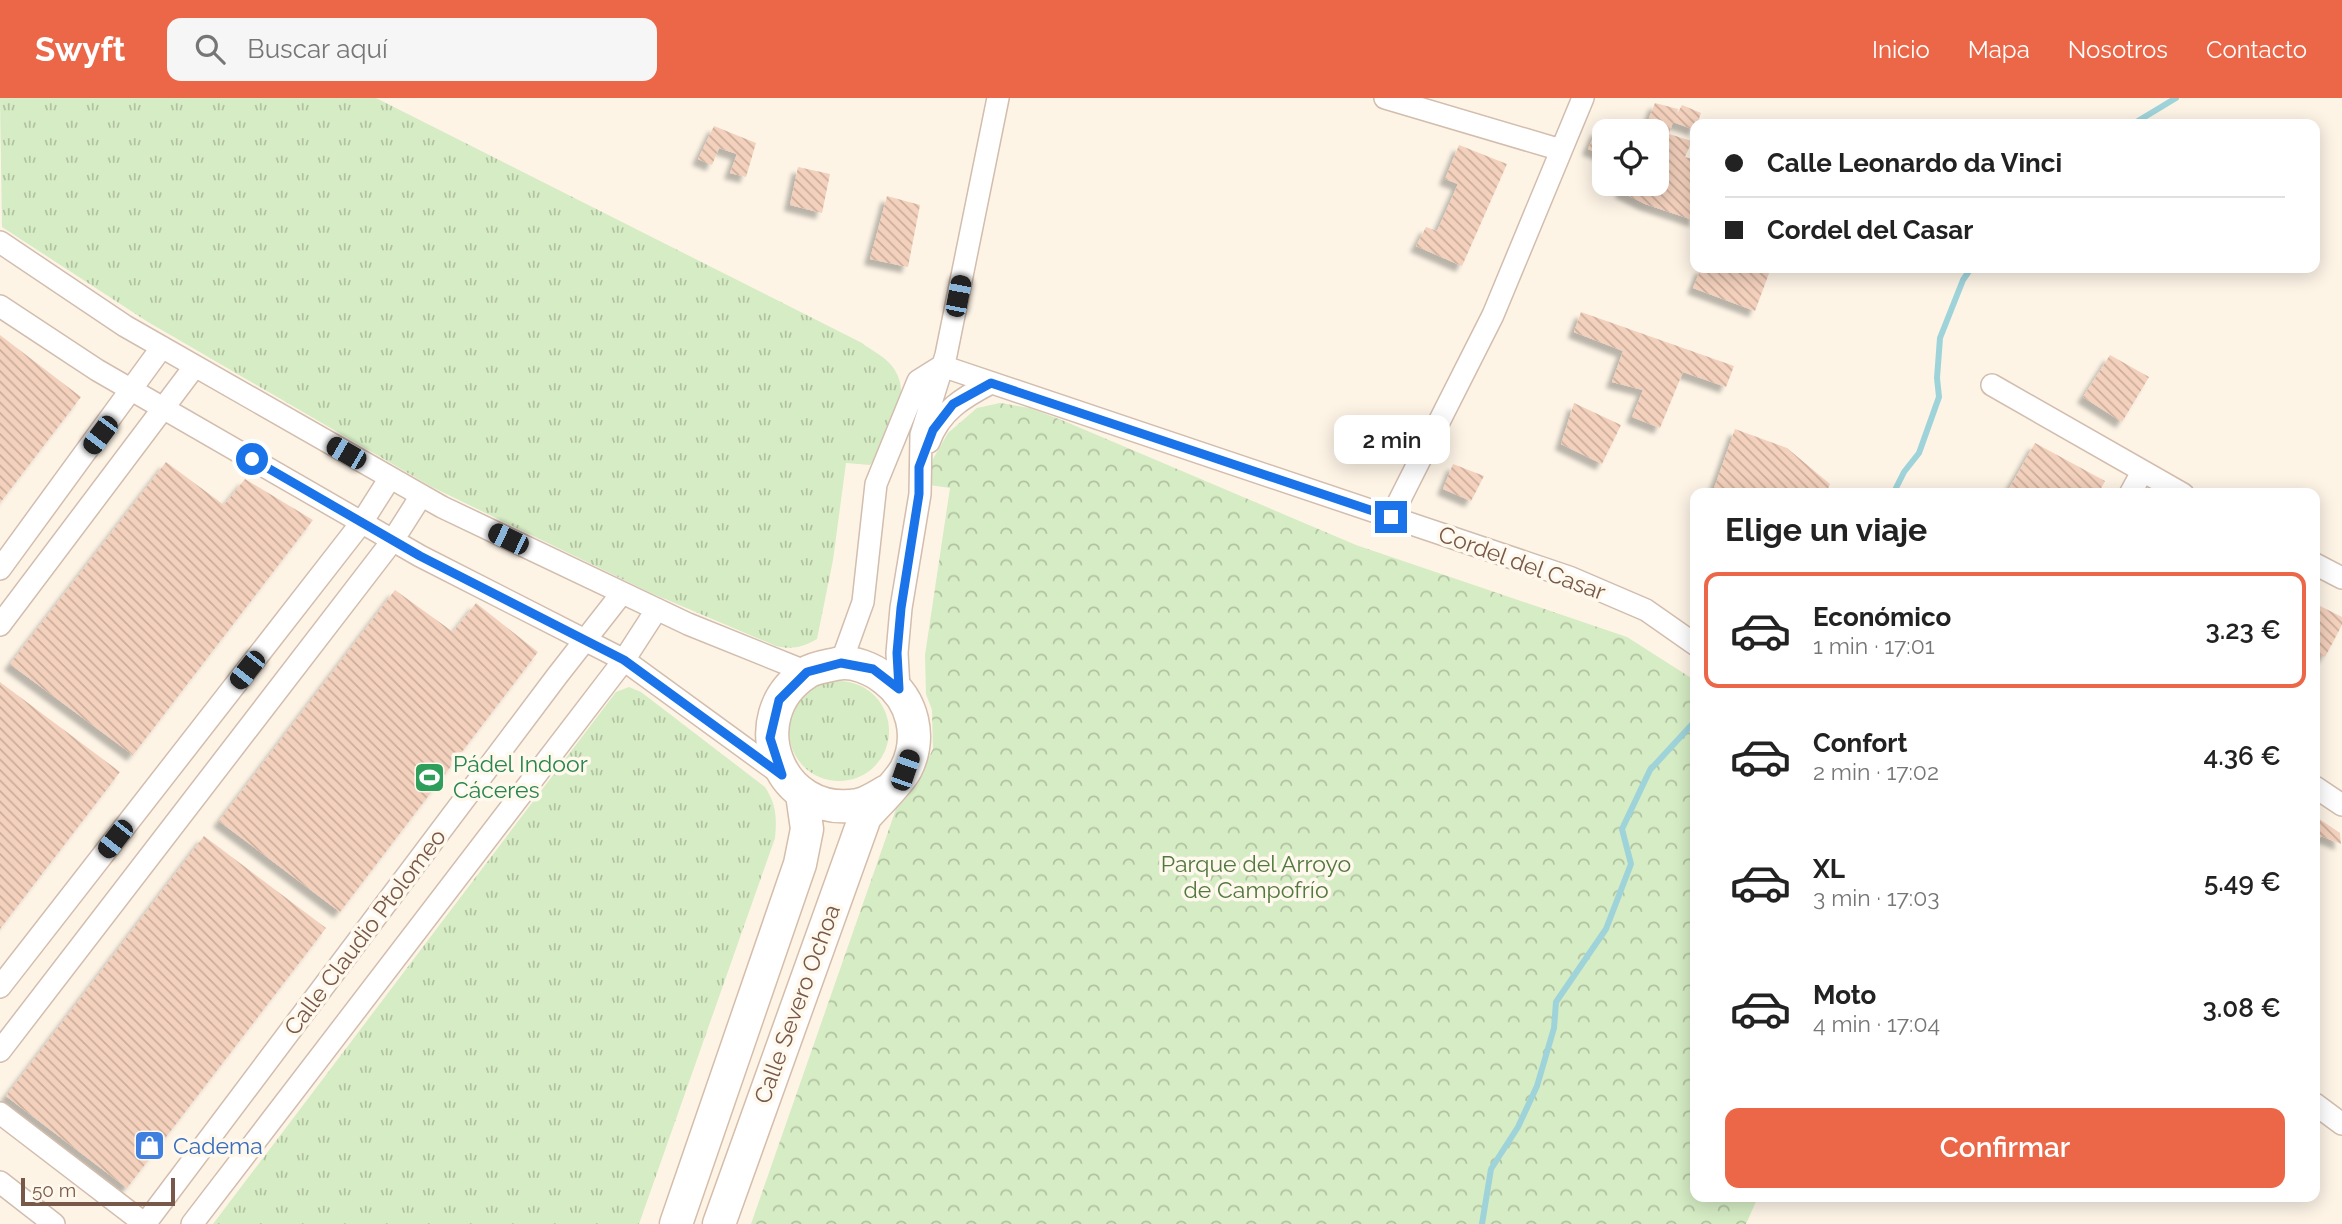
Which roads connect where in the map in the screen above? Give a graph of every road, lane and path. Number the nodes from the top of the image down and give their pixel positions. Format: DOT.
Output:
graph roads {
  1 [pos="998,98"];
  2 [pos="1385,98"];
  3 [pos="1583,98"];
  4 [pos="1561,150"];
  5 [pos="0,242"];
  6 [pos="0,306"];
  7 [pos="162,347"];
  8 [pos="195,366"];
  9 [pos="942,366"];
  10 [pos="991,383"];
  11 [pos="1992,385"];
  12 [pos="133,390"];
  13 [pos="164,408"];
  14 [pos="886,461"];
  15 [pos="919,467"];
  16 [pos="2142,472"];
  17 [pos="390,478"];
  18 [pos="2133,488"];
  19 [pos="2172,488"];
  20 [pos="421,496"];
  21 [pos="1391,517"];
  22 [pos="362,522"];
  23 [pos="393,540"];
  24 [pos="2320,567"];
  25 [pos="0,569"];
  26 [pos="2342,578"];
  27 [pos="622,593"];
  28 [pos="657,609"];
  29 [pos="0,625"];
  30 [pos="584,641"];
  31 [pos="1690,641"];
  32 [pos="624,660"];
  33 [pos="841,663"];
  34 [pos="807,672"];
  35 [pos="899,689"];
  36 [pos="792,784"];
  37 [pos="887,791"];
  38 [pos="2320,791"];
  39 [pos="2342,804"];
  40 [pos="0,987"];
  41 [pos="0,1051"];
  42 [pos="2320,1108"];
  43 [pos="0,1112"];
  44 [pos="2342,1124"];
  45 [pos="0,1182"];
  46 [pos="54,1224"];
  47 [pos="145,1224"];
  48 [pos="192,1224"];
  49 [pos="676,1224"];
  50 [pos="719,1224"];
  1 -- 9 [label="street"];
  2 -- 4 [label="street"];
  3 -- 4 [label="street"];
  4 -- 21 [label="street"];
  5 -- 7 [label="street"];
  6 -- 12 [label="street"];
  7 -- 8 [label="street"];
  7 -- 12 [label="street"];
  8 -- 13 [label="street"];
  8 -- 17 [label="street"];
  9 -- 10 [label="street, Cordel del Casar"];
  9 -- 14 [label="street"];
  9 -- 15 [label="street"];
  10 -- 15 [label="street"];
  10 -- 21 [label="street, Cordel del Casar"];
  11 -- 16 [label="street"];
  12 -- 13 [label="street"];
  12 -- 25 [label="street"];
  13 -- 22 [label="street"];
  13 -- 29 [label="street"];
  14 -- 15 [label="street"];
  14 -- 33 [label="street"];
  15 -- 35 [label="street"];
  16 -- 18 [label="street"];
  16 -- 19 [label="street"];
  17 -- 20 [label="street"];
  17 -- 22 [label="street"];
  20 -- 23 [label="street"];
  20 -- 27 [label="street"];
  21 -- 31 [label="street, Cordel del Casar"];
  22 -- 23 [label="street"];
  22 -- 40 [label="street"];
  23 -- 30 [label="street"];
  23 -- 41 [label="street"];
  24 -- 26 [label="street"];
  27 -- 28 [label="street"];
  27 -- 30 [label="street, Calle Claudio Ptolomeo"];
  28 -- 32 [label="street, Calle Claudio Ptolomeo"];
  28 -- 34 [label="street"];
  30 -- 32 [label="street"];
  30 -- 47 [label="street, Calle Claudio Ptolomeo"];
  32 -- 36 [label="street"];
  32 -- 48 [label="street, Calle Claudio Ptolomeo"];
  33 -- 34 [label="main road"];
  33 -- 35 [label="main road"];
  34 -- 36 [label="main road"];
  35 -- 37 [label="main road"];
  36 -- 37 [label="main road"];
  36 -- 49 [label="main road, Calle Severo Ochoa"];
  37 -- 50 [label="main road, Calle Severo Ochoa"];
  38 -- 39 [label="street"];
  42 -- 44 [label="street"];
  43 -- 47 [label="street"];
  45 -- 46 [label="street"];
}
